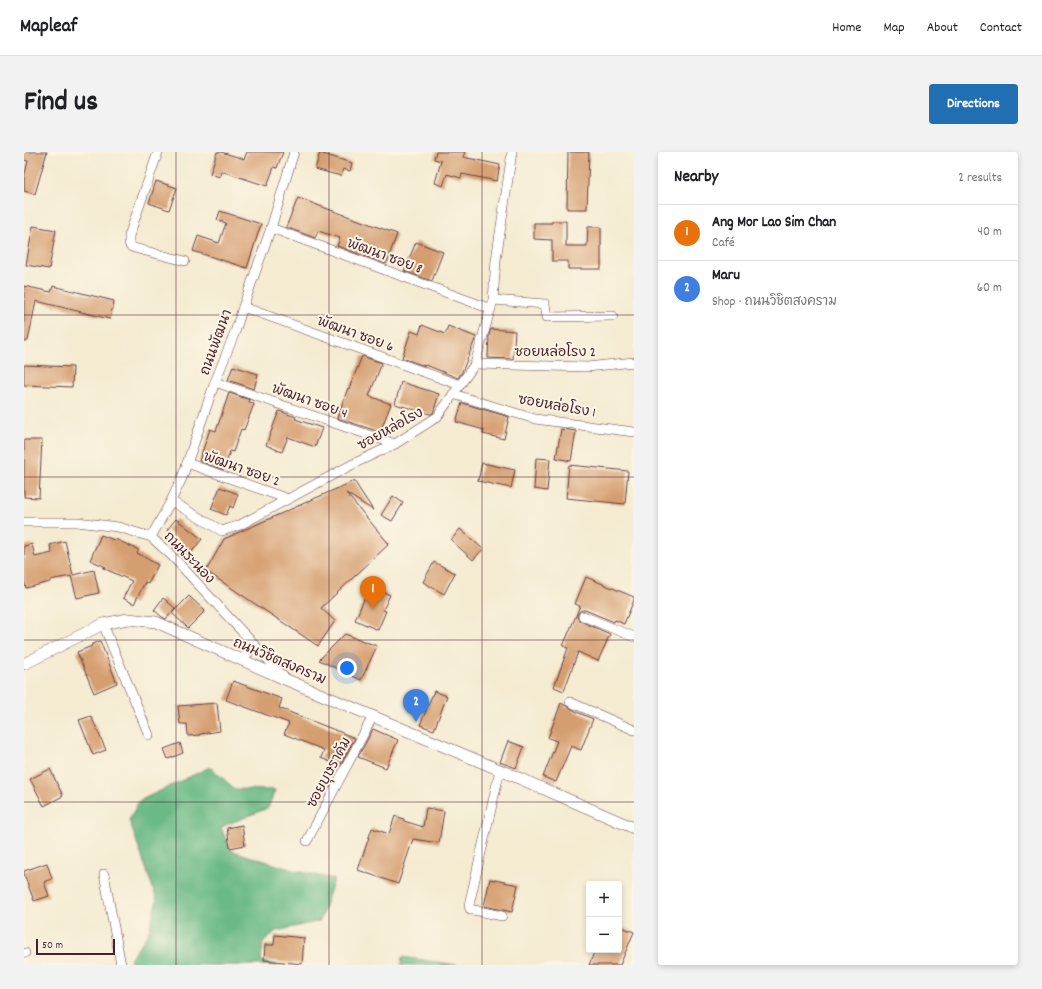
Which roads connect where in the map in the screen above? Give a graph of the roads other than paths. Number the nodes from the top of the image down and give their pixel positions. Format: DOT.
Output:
graph roads {
  1 [pos="158,152"];
  2 [pos="294,152"];
  3 [pos="512,152"];
  4 [pos="271,228"];
  5 [pos="185,261"];
  6 [pos="492,304"];
  7 [pos="243,307"];
  8 [pos="613,316"];
  9 [pos="634,362"];
  10 [pos="475,364"];
  11 [pos="215,382"];
  12 [pos="460,385"];
  13 [pos="453,394"];
  14 [pos="634,432"];
  15 [pos="395,444"];
  16 [pos="187,463"];
  17 [pos="288,499"];
  18 [pos="171,501"];
  19 [pos="24,522"];
  20 [pos="151,537"];
  21 [pos="583,616"];
  22 [pos="103,624"];
  23 [pos="634,637"];
  24 [pos="248,638"];
  25 [pos="238,659"];
  26 [pos="24,664"];
  27 [pos="287,680"];
  28 [pos="570,702"];
  29 [pos="373,716"];
  30 [pos="634,730"];
  31 [pos="149,735"];
  32 [pos="500,770"];
  33 [pos="634,828"];
  34 [pos="307,841"];
  35 [pos="104,874"];
  36 [pos="502,916"];
  37 [pos="121,965"];
  1 -- 5 [label="street"];
  2 -- 4 [label="street, ถนนพัฒนา"];
  3 -- 6 [label="street, ซอยหล่อโรง"];
  4 -- 6 [label="street, พัฒนา ซอย 8"];
  4 -- 7 [label="street, ถนนพัฒนา"];
  6 -- 8 [label="street, พัฒนา ซอย 8"];
  6 -- 10 [label="street, ซอยหล่อโรง"];
  7 -- 11 [label="street, ถนนพัฒนา"];
  7 -- 12 [label="street, พัฒนา ซอย 6"];
  9 -- 10 [label="street, ซอยหล่อโรง 2"];
  10 -- 12 [label="street, ซอยหล่อโรง"];
  11 -- 15 [label="street, พัฒนา ซอย 4"];
  11 -- 16 [label="street, ถนนพัฒนา"];
  12 -- 13 [label="street, ซอยหล่อโรง"];
  13 -- 14 [label="street, ซอยหล่อโรง 1"];
  13 -- 15 [label="street, ซอยหล่อโรง"];
  15 -- 17 [label="street, ซอยหล่อโรง"];
  16 -- 17 [label="street, พัฒนา ซอย 2"];
  16 -- 18 [label="street, ถนนพัฒนา"];
  17 -- 18 [label="street, ซอยหล่อโรง"];
  18 -- 20 [label="street, ถนนพัฒนา"];
  19 -- 20 [label="street, ถนนระนอง"];
  20 -- 24 [label="street, ถนนระนอง"];
  21 -- 23 [label="street"];
  22 -- 25 [label="street, ถนนวิชิตสงคราม"];
  22 -- 26 [label="street, ถนนวิชิตสงคราม"];
  22 -- 31 [label="street"];
  24 -- 25 [label="street"];
  24 -- 27 [label="street, ถนนระนอง"];
  25 -- 27 [label="street, ถนนวิชิตสงคราม"];
  27 -- 29 [label="street, ถนนวิชิตสงคราม"];
  28 -- 30 [label="street"];
  29 -- 32 [label="street, ถนนวิชิตสงคราม"];
  29 -- 34 [label="street, ซอยบุษราคัม"];
  32 -- 33 [label="street, ถนนวิชิตสงคราม"];
  32 -- 36 [label="street"];
  35 -- 37 [label="street"];
}
